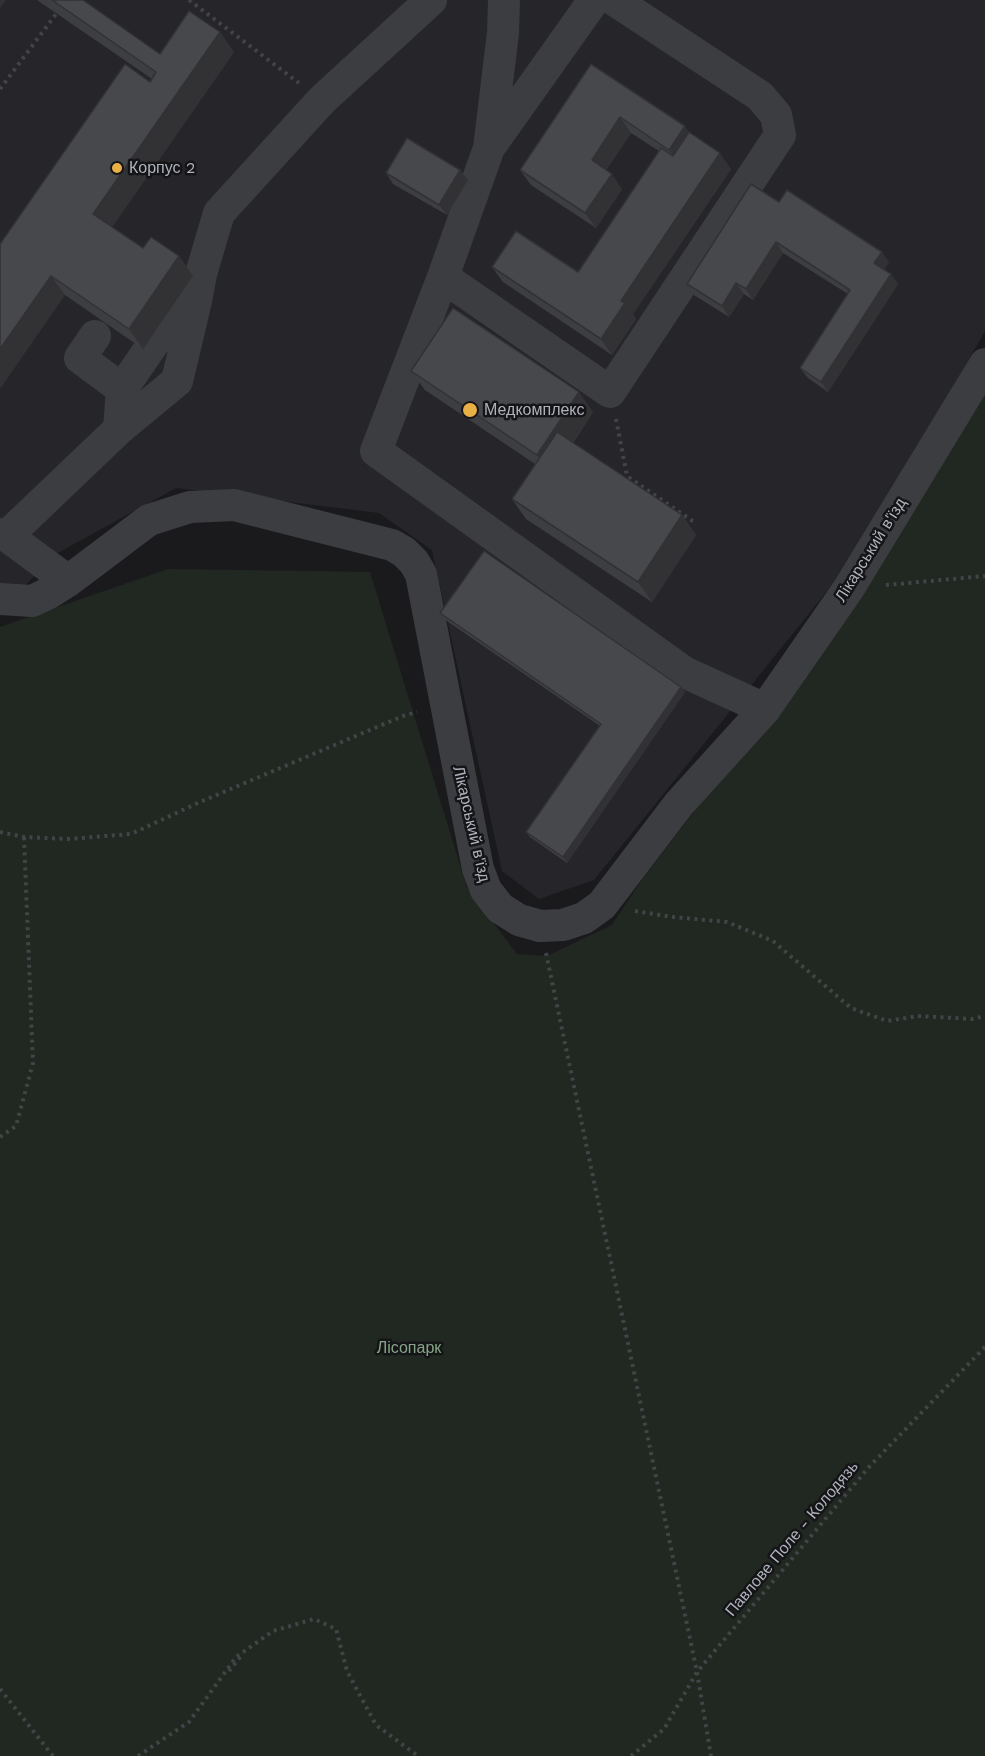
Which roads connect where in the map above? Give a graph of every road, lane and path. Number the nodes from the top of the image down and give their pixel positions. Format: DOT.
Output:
graph roads {
  1 [pos="189,0"];
  2 [pos="430,0"];
  3 [pos="504,0"];
  4 [pos="594,0"];
  5 [pos="614,0"];
  6 [pos="62,6"];
  7 [pos="0,89"];
  8 [pos="322,100"];
  9 [pos="489,148"];
  10 [pos="201,274"];
  11 [pos="442,277"];
  12 [pos="94,336"];
  13 [pos="985,364"];
  14 [pos="122,389"];
  15 [pos="610,392"];
  16 [pos="119,429"];
  17 [pos="694,522"];
  18 [pos="4,535"];
  19 [pos="985,576"];
  20 [pos="68,581"];
  21 [pos="849,588"];
  22 [pos="0,598"];
  23 [pos="446,704"];
  24 [pos="765,709"];
  25 [pos="0,832"];
  26 [pos="24,837"];
  27 [pos="602,905"];
  28 [pos="540,926"];
  29 [pos="985,1016"];
  30 [pos="0,1137"];
  31 [pos="985,1347"];
  32 [pos="697,1672"];
  33 [pos="0,1689"];
  34 [pos="53,1756"];
  35 [pos="138,1756"];
  36 [pos="418,1756"];
  37 [pos="631,1756"];
  38 [pos="711,1756"];
  1 -- 8 [label="path"];
  2 -- 8 [label="street"];
  3 -- 9 [label="street"];
  4 -- 9 [label="street"];
  5 -- 15 [label="street"];
  6 -- 7 [label="path"];
  8 -- 10 [label="street"];
  9 -- 11 [label="street"];
  10 -- 14 [label="street"];
  10 -- 16 [label="street"];
  11 -- 15 [label="street"];
  11 -- 24 [label="street"];
  12 -- 14 [label="street"];
  13 -- 21 [label="street, Лікарський в'їзд"];
  14 -- 16 [label="street"];
  15 -- 17 [label="path"];
  16 -- 18 [label="street"];
  18 -- 20 [label="street"];
  19 -- 21 [label="path"];
  20 -- 22 [label="street, Лікарський в'їзд"];
  20 -- 23 [label="street, Лікарський в'їзд"];
  21 -- 24 [label="street, Лікарський в'їзд"];
  23 -- 26 [label="path"];
  23 -- 28 [label="street, Лікарський в'їзд"];
  24 -- 27 [label="street, Лікарський в'їзд"];
  25 -- 26 [label="path"];
  26 -- 30 [label="path"];
  27 -- 28 [label="street, Лікарський в'їзд"];
  27 -- 29 [label="path"];
  28 -- 32 [label="path"];
  31 -- 32 [label="path, Павлове Поле - Колодязь"];
  32 -- 37 [label="path, Павлове Поле - Колодязь"];
  32 -- 38 [label="path"];
  33 -- 34 [label="path"];
  35 -- 36 [label="path"];
}
